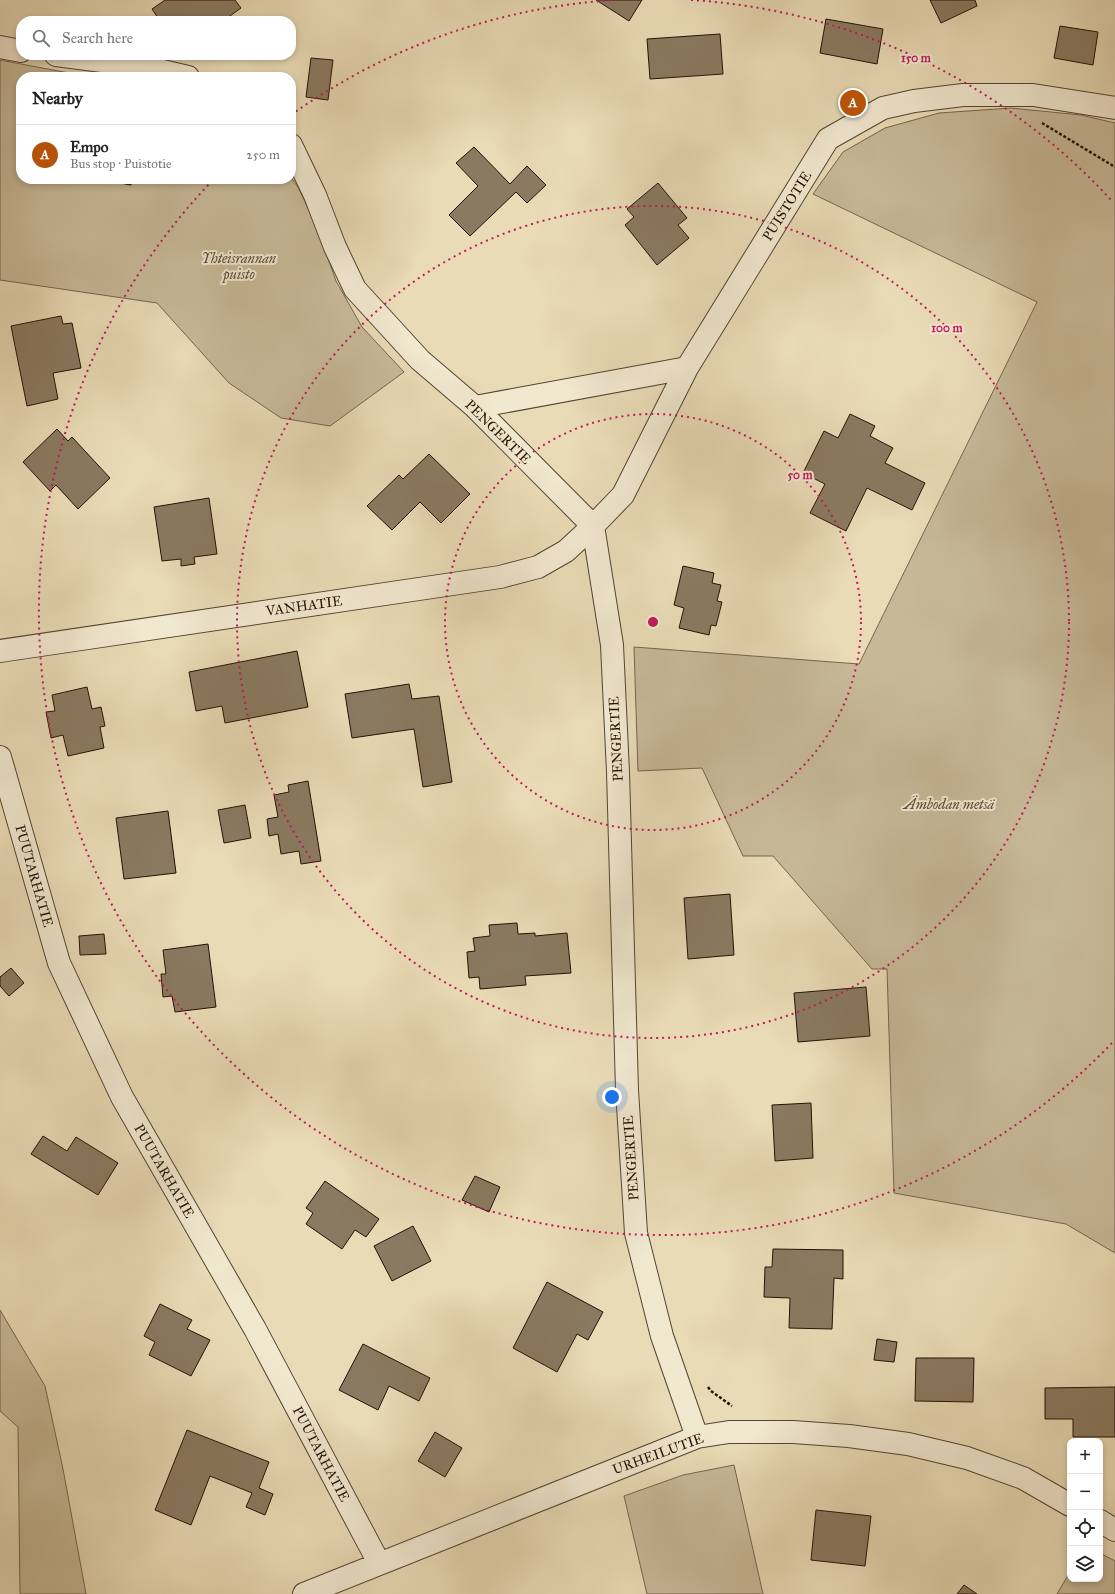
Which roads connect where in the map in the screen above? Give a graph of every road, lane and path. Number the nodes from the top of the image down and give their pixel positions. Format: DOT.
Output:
graph roads {
  1 [pos="0,47"];
  2 [pos="16,50"];
  3 [pos="95,60"];
  4 [pos="167,72"];
  5 [pos="1115,108"];
  6 [pos="1041,122"];
  7 [pos="296,155"];
  8 [pos="1115,167"];
  9 [pos="687,368"];
  10 [pos="475,407"];
  11 [pos="593,526"];
  12 [pos="0,651"];
  13 [pos="0,757"];
  14 [pos="706,1385"];
  15 [pos="740,1432"];
  16 [pos="697,1437"];
  17 [pos="1067,1503"];
  18 [pos="1103,1523"];
  19 [pos="1115,1530"];
  20 [pos="379,1563"];
  21 [pos="304,1594"];
  1 -- 2 [label="street"];
  3 -- 4 [label="street"];
  5 -- 9 [label="street, PUISTOTIE"];
  6 -- 8 [label="path"];
  7 -- 10 [label="street, PENGERTIE"];
  9 -- 10 [label="street"];
  9 -- 11 [label="street, PUISTOTIE"];
  10 -- 11 [label="street, PENGERTIE"];
  11 -- 12 [label="street, VANHATIE"];
  11 -- 16 [label="street, PENGERTIE"];
  13 -- 20 [label="street, PUUTARHATIE"];
  14 -- 15 [label="path"];
  15 -- 16 [label="street, URHEILUTIE"];
  15 -- 17 [label="street, URHEILUTIE"];
  16 -- 20 [label="street, URHEILUTIE"];
  18 -- 19 [label="street"];
  20 -- 21 [label="street, URHEILUTIE"];
}
